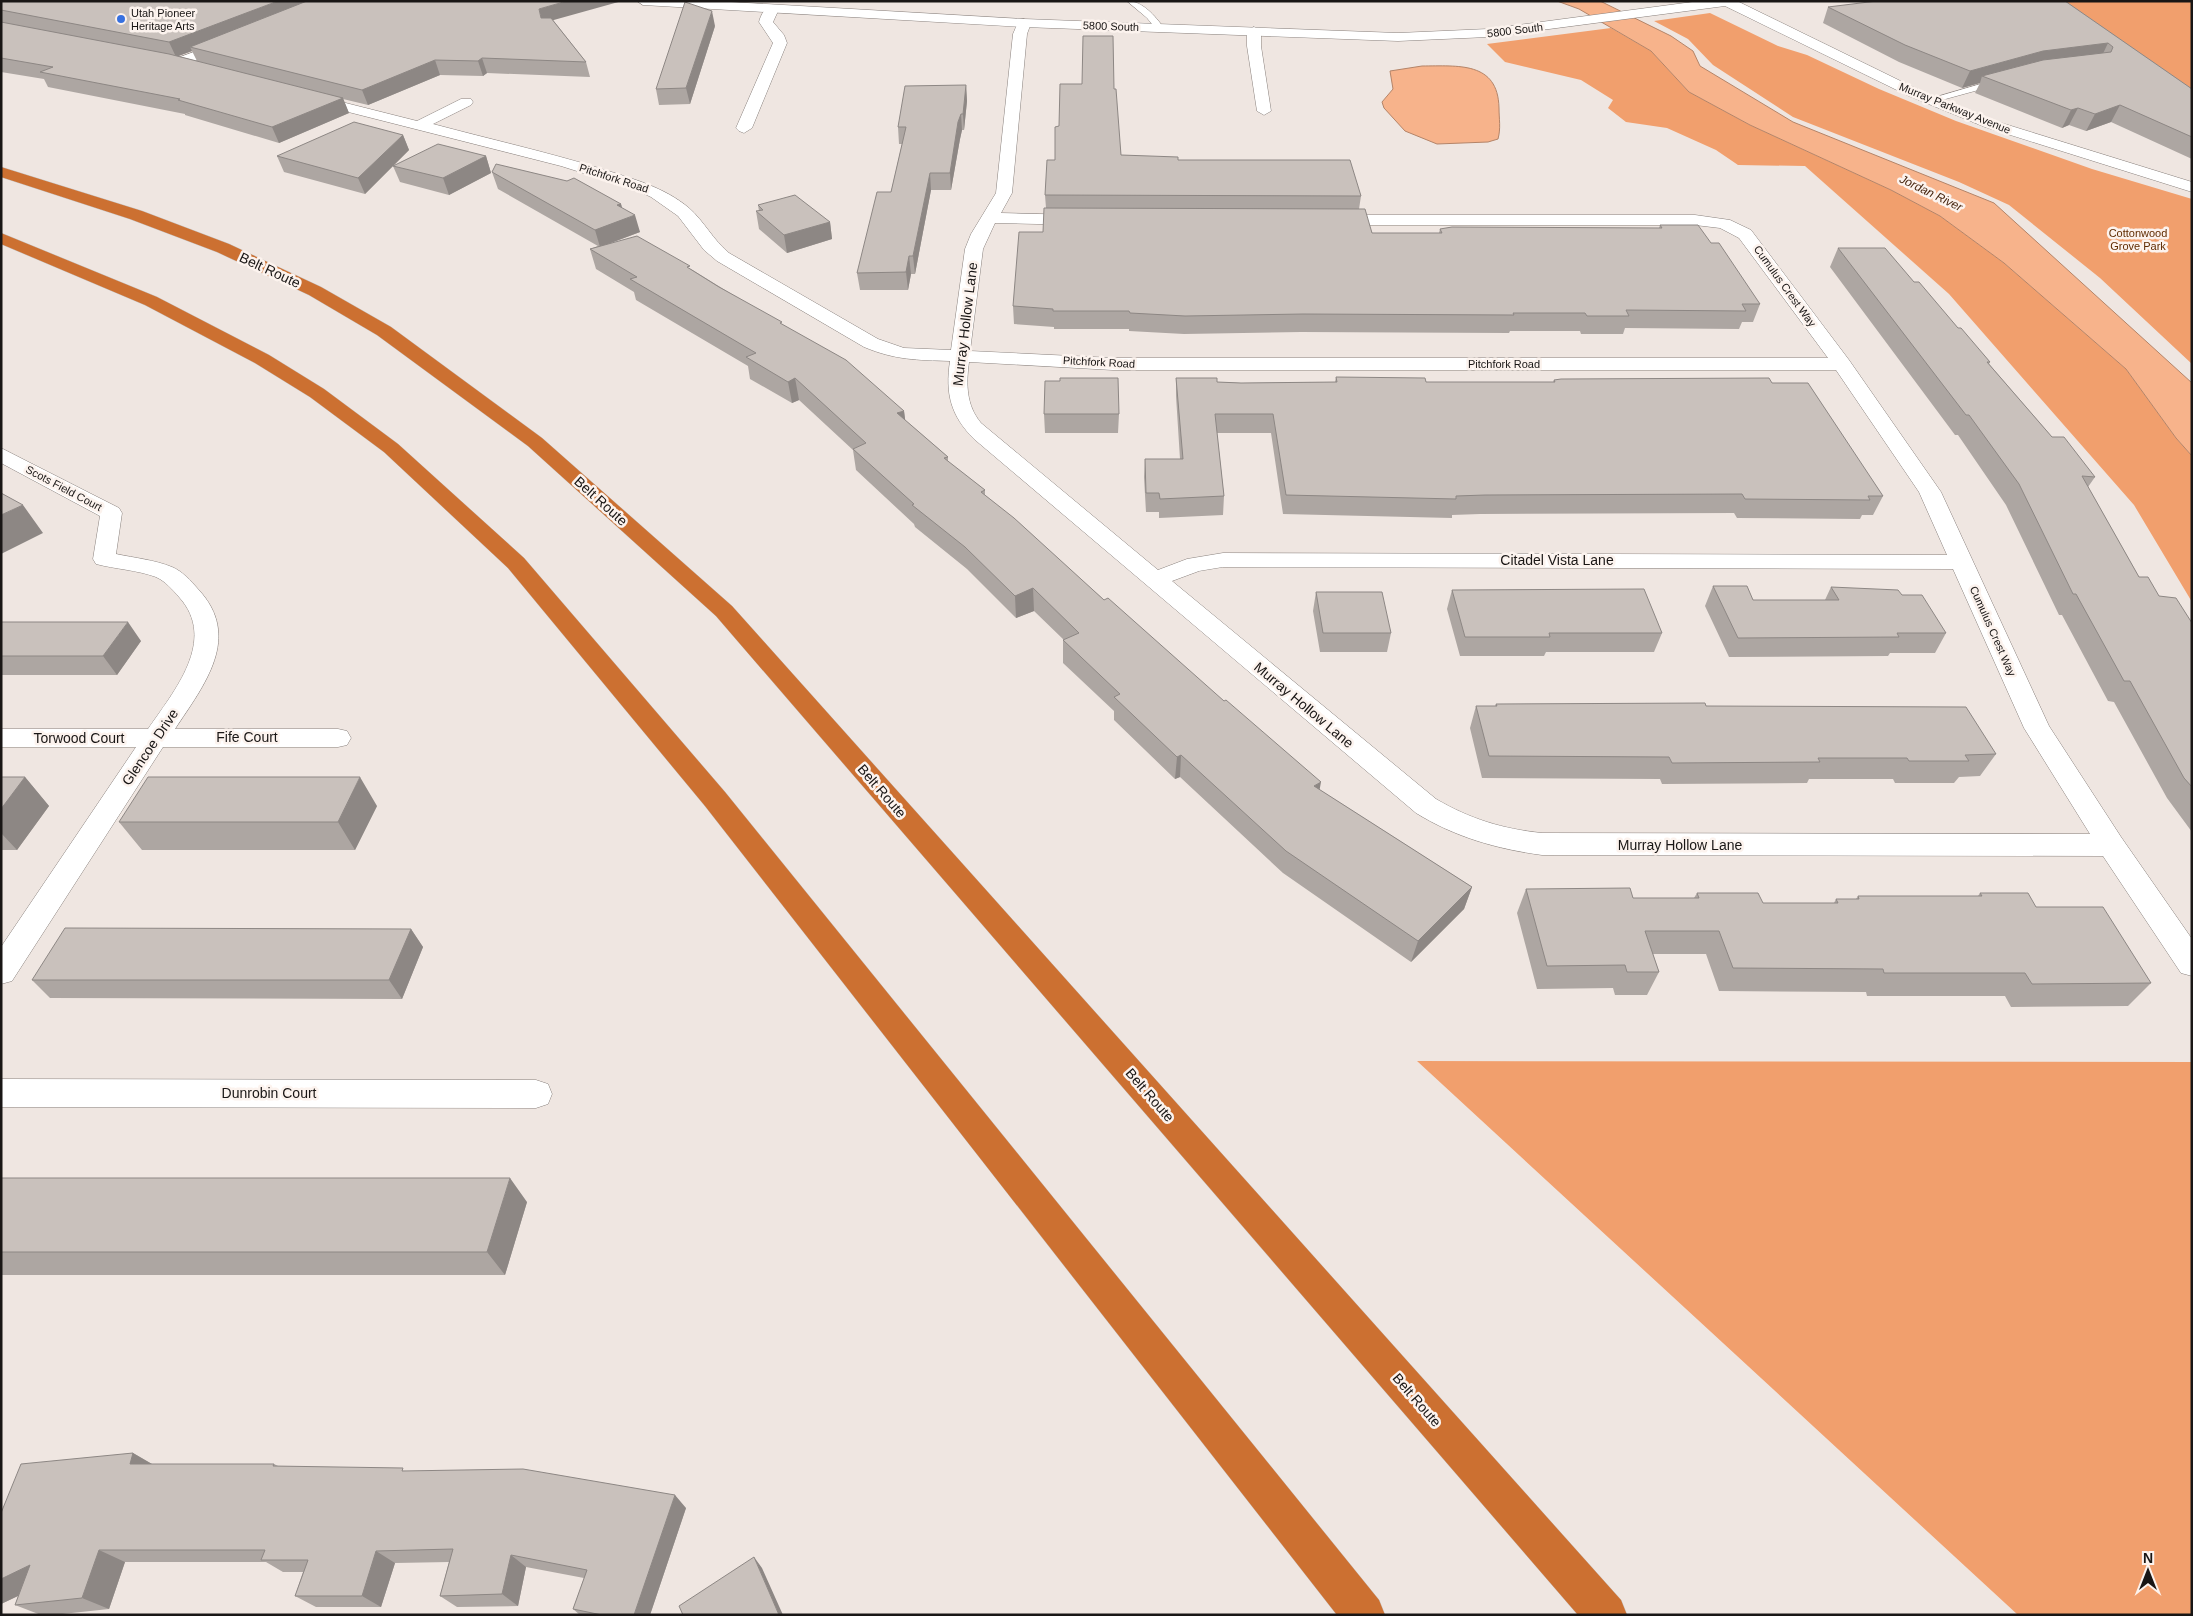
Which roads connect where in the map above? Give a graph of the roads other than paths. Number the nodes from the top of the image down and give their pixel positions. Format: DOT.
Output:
graph roads {
  1 [pos="643,1"];
  2 [pos="1131,1"];
  3 [pos="1729,1"];
  4 [pos="742,4"];
  5 [pos="773,9"];
  6 [pos="1024,23"];
  7 [pos="1160,28"];
  8 [pos="1254,31"];
  9 [pos="246,36"];
  10 [pos="157,59"];
  11 [pos="177,63"];
  12 [pos="206,71"];
  13 [pos="2008,79"];
  14 [pos="292,93"];
  15 [pos="1931,100"];
  16 [pos="466,102"];
  17 [pos="1264,111"];
  18 [pos="418,126"];
  19 [pos="744,128"];
  20 [pos="1,172"];
  21 [pos="2192,187"];
  22 [pos="990,218"];
  23 [pos="1094,220"];
  24 [pos="1310,220"];
  25 [pos="1,238"];
  26 [pos="960,356"];
  27 [pos="1842,364"];
  28 [pos="1,454"];
  29 [pos="104,559"];
  30 [pos="1963,562"];
  31 [pos="1154,580"];
  32 [pos="1,738"];
  33 [pos="156,738"];
  34 [pos="338,738"];
  35 [pos="2111,846"];
  36 [pos="2192,964"];
  37 [pos="1,972"];
  38 [pos="1,1092"];
  39 [pos="536,1094"];
  40 [pos="1364,1615"];
  41 [pos="1606,1615"];
  1 -- 4 [label="street, 5800 South"];
  2 -- 7 [label="lane"];
  3 -- 8 [label="street, 5800 South"];
  3 -- 15 [label="street, Murray Parkway Avenue"];
  4 -- 5 [label="street, 5800 South"];
  5 -- 6 [label="street, 5800 South"];
  5 -- 19 [label="street"];
  6 -- 7 [label="street, 5800 South"];
  6 -- 22 [label="street, Murray Hollow Lane"];
  7 -- 8 [label="street, 5800 South"];
  8 -- 17 [label="street"];
  9 -- 11 [label="street"];
  10 -- 11 [label="street"];
  11 -- 12 [label="street"];
  13 -- 15 [label="lane"];
  14 -- 18 [label="street, Pitchfork Road"];
  15 -- 21 [label="street, Murray Parkway Avenue"];
  16 -- 18 [label="street"];
  18 -- 26 [label="street, Pitchfork Road"];
  20 -- 41 [label="highway, Belt Route"];
  22 -- 23 [label="street"];
  22 -- 26 [label="street, Murray Hollow Lane"];
  24 -- 27 [label="street, Cumulus Crest Way"];
  25 -- 40 [label="highway"];
  26 -- 27 [label="street, Pitchfork Road"];
  26 -- 31 [label="street, Murray Hollow Lane"];
  27 -- 30 [label="street, Cumulus Crest Way"];
  28 -- 29 [label="street, Scots Field Court"];
  29 -- 33 [label="street, Glencoe Drive"];
  30 -- 31 [label="street, Citadel Vista Lane"];
  30 -- 35 [label="street, Cumulus Crest Way"];
  31 -- 35 [label="street, Murray Hollow Lane"];
  32 -- 33 [label="street, Torwood Court"];
  33 -- 34 [label="street, Fife Court"];
  33 -- 37 [label="street, Glencoe Drive"];
  35 -- 36 [label="street, Cumulus Crest Way"];
  38 -- 39 [label="street, Dunrobin Court"];
}
